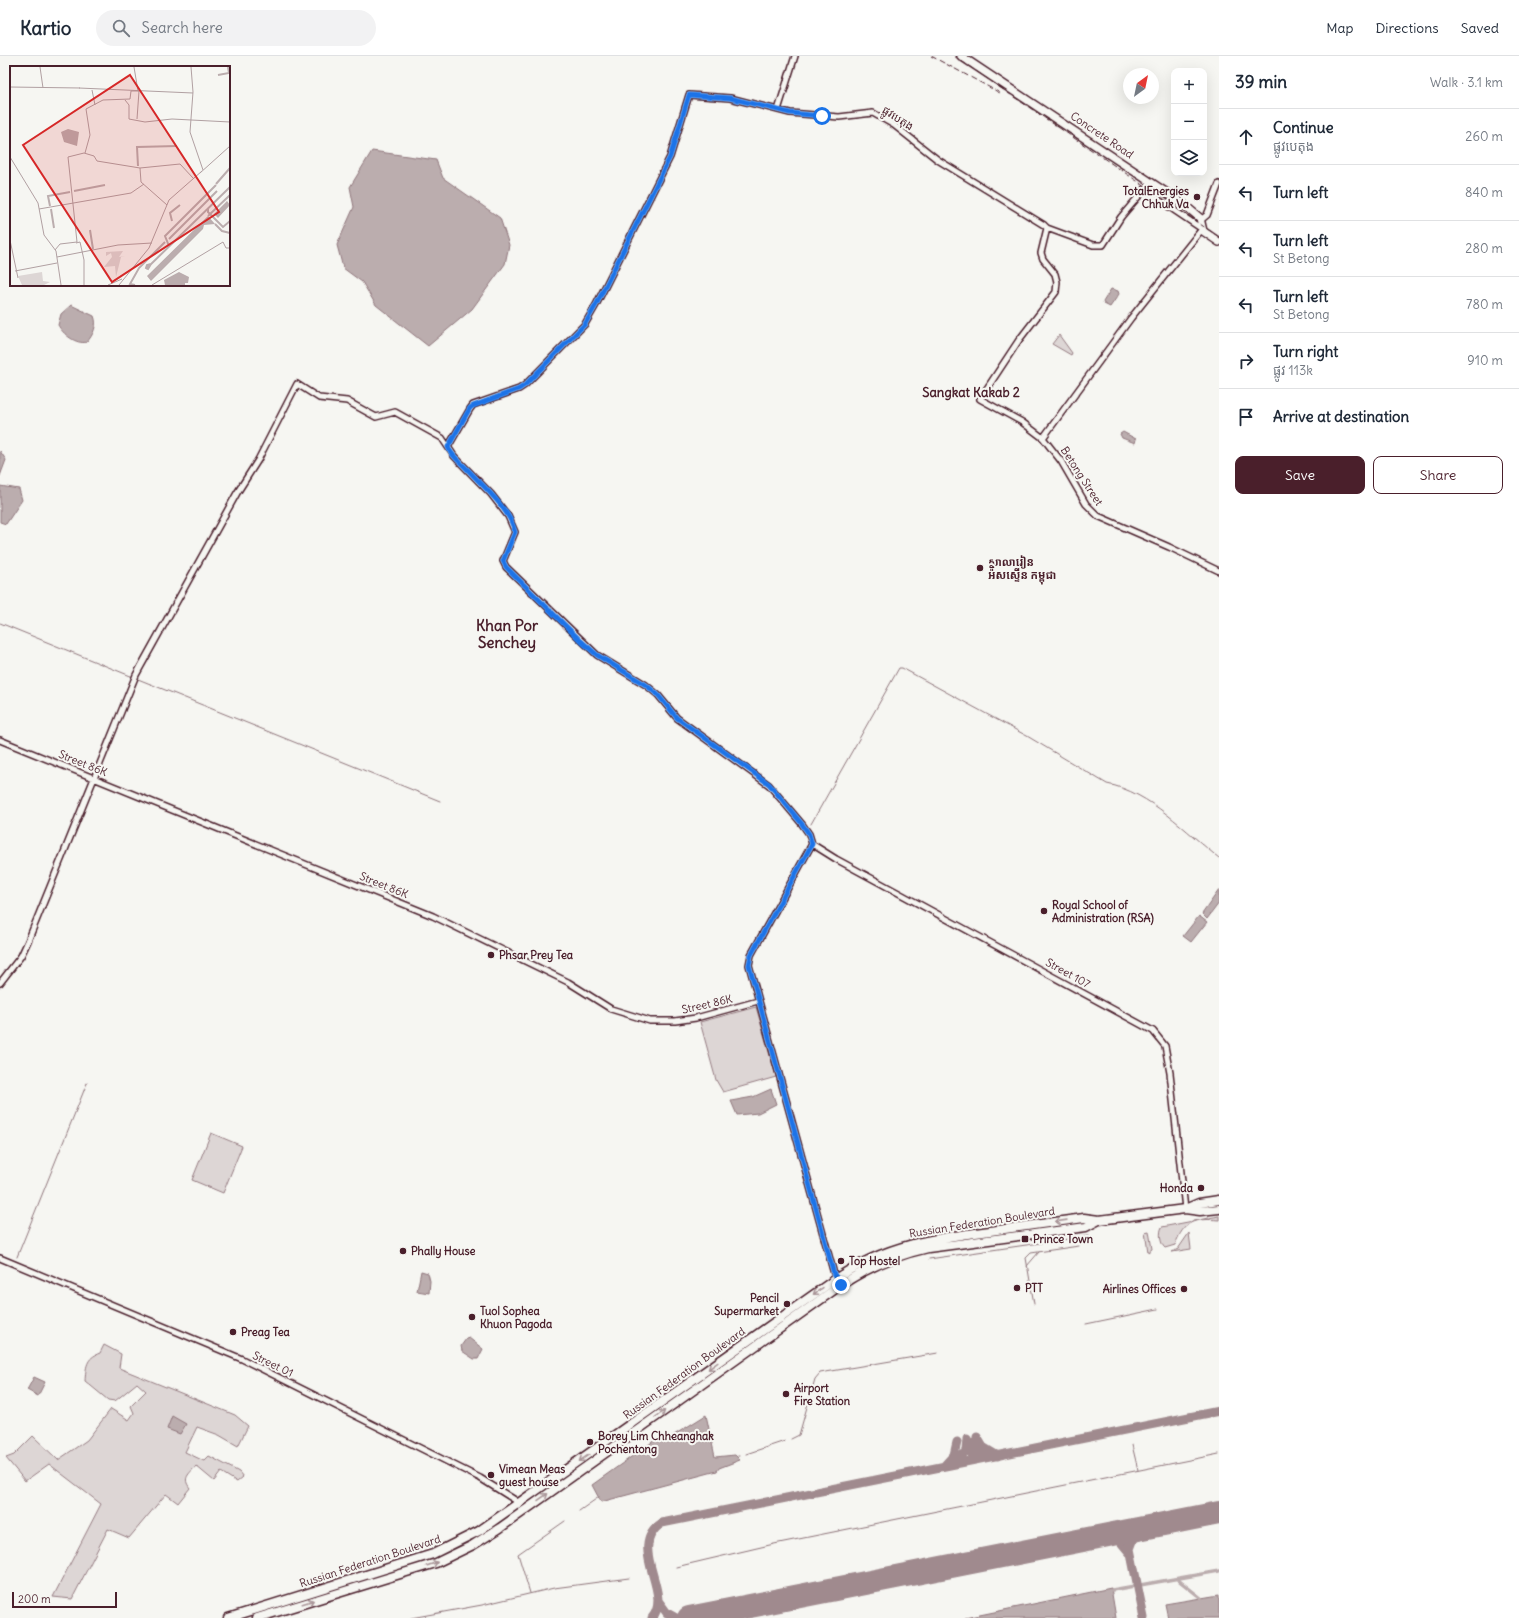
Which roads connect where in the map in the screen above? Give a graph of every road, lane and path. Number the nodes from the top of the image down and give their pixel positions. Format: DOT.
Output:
graph roads {
  1 [pos="795,56"];
  2 [pos="961,56"];
  3 [pos="778,110"];
  4 [pos="1219,184"];
  5 [pos="1201,220"];
  6 [pos="1047,228"];
  7 [pos="1202,229"];
  8 [pos="1219,242"];
  9 [pos="1043,438"];
  10 [pos="448,447"];
  11 [pos="1219,571"];
  12 [pos="0,740"];
  13 [pos="94,778"];
  14 [pos="812,844"];
  15 [pos="0,983"];
  16 [pos="758,1001"];
  17 [pos="1219,1200"];
  18 [pos="1185,1209"];
  19 [pos="1219,1209"];
  20 [pos="0,1258"];
  21 [pos="839,1281"];
  22 [pos="521,1508"];
  23 [pos="228,1618"];
  24 [pos="257,1618"];
  1 -- 3 [label="street"];
  2 -- 5 [label="main road, Concrete Road"];
  3 -- 6 [label="street, ផ្លូវបេតុង"];
  3 -- 10 [label="street, ផ្លូវបេតុង"];
  4 -- 5 [label="street"];
  5 -- 7 [label="main road"];
  6 -- 7 [label="street, ផ្លូវបេតុង"];
  6 -- 9 [label="street, Betong Street"];
  7 -- 8 [label="main road"];
  7 -- 9 [label="street"];
  9 -- 11 [label="street, Betong Street"];
  10 -- 13 [label="street"];
  10 -- 14 [label="street"];
  12 -- 13 [label="street, Street 86K"];
  13 -- 15 [label="street"];
  13 -- 16 [label="street, Street 86K"];
  14 -- 16 [label="street"];
  14 -- 18 [label="street, Street 107"];
  16 -- 21 [label="street"];
  17 -- 18 [label="highway, Russian Federation Boulevard"];
  18 -- 19 [label="highway, Russian Federation Boulevard"];
  18 -- 21 [label="highway, Russian Federation Boulevard"];
  20 -- 22 [label="street, Street 01"];
  21 -- 22 [label="highway, Russian Federation Boulevard"];
  22 -- 23 [label="highway, Russian Federation Boulevard"];
  24 -- 22 [label="highway, Russian Federation Boulevard, one-way"];
}
